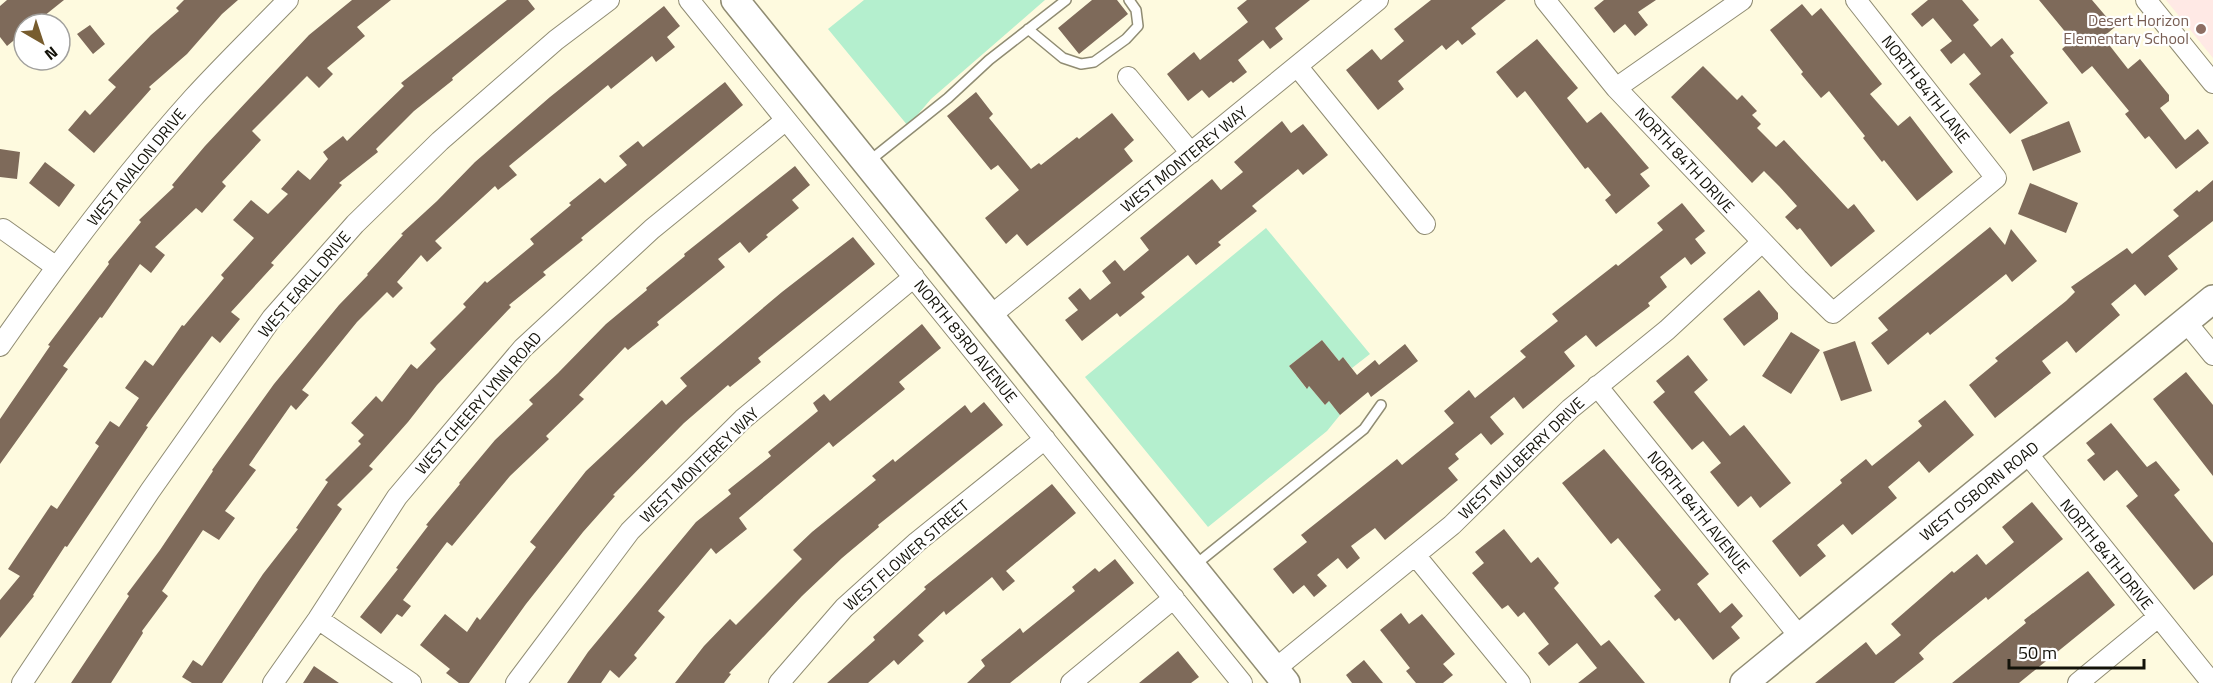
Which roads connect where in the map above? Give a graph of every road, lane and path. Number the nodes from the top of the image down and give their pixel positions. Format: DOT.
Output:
graph roads {
  1 [pos="288,0"];
  2 [pos="609,0"];
  3 [pos="689,0"];
  4 [pos="735,0"];
  5 [pos="1066,0"];
  6 [pos="1129,0"];
  7 [pos="1378,0"];
  8 [pos="1545,0"];
  9 [pos="1742,0"];
  10 [pos="1856,0"];
  11 [pos="2146,0"];
  12 [pos="1028,29"];
  13 [pos="1297,66"];
  14 [pos="1128,77"];
  15 [pos="2213,83"];
  16 [pos="1616,88"];
  17 [pos="786,120"];
  18 [pos="1191,153"];
  19 [pos="867,164"];
  20 [pos="1425,224"];
  21 [pos="3,229"];
  22 [pos="1762,242"];
  23 [pos="56,266"];
  24 [pos="914,277"];
  25 [pos="2213,299"];
  26 [pos="1833,313"];
  27 [pos="989,317"];
  28 [pos="2186,322"];
  29 [pos="0,346"];
  30 [pos="2213,355"];
  31 [pos="1597,386"];
  32 [pos="1381,405"];
  33 [pos="1045,439"];
  34 [pos="2026,452"];
  35 [pos="1415,555"];
  36 [pos="1192,567"];
  37 [pos="1174,598"];
  38 [pos="2158,617"];
  39 [pos="318,619"];
  40 [pos="1800,637"];
  41 [pos="1281,676"];
  42 [pos="22,683"];
  43 [pos="273,683"];
  44 [pos="411,683"];
  45 [pos="516,683"];
  46 [pos="779,683"];
  47 [pos="1071,683"];
  48 [pos="1242,683"];
  49 [pos="1520,683"];
  50 [pos="1744,683"];
  51 [pos="2078,683"];
  52 [pos="2212,683"];
  1 -- 23 [label="street, WEST AVALON DRIVE"];
  2 -- 42 [label="street, WEST EARLL DRIVE"];
  3 -- 17 [label="street, NORTH 83RD AVENUE"];
  4 -- 19 [label="main road, NORTH 83RD AVENUE"];
  5 -- 12 [label="lane"];
  6 -- 12 [label="lane"];
  7 -- 13 [label="street, WEST MONTEREY WAY"];
  8 -- 16 [label="street, NORTH 84TH DRIVE"];
  9 -- 16 [label="street"];
  10 -- 26 [label="street, NORTH 84TH LANE"];
  11 -- 15 [label="street"];
  12 -- 19 [label="lane"];
  13 -- 18 [label="street, WEST MONTEREY WAY"];
  13 -- 20 [label="street"];
  14 -- 18 [label="street"];
  16 -- 22 [label="street, NORTH 84TH DRIVE"];
  17 -- 24 [label="street, NORTH 83RD AVENUE"];
  17 -- 39 [label="street, WEST CHEERY LYNN ROAD"];
  18 -- 27 [label="street, WEST MONTEREY WAY"];
  19 -- 27 [label="main road, NORTH 83RD AVENUE"];
  21 -- 23 [label="street"];
  22 -- 26 [label="street, NORTH 84TH DRIVE"];
  22 -- 31 [label="street, WEST MULBERRY DRIVE"];
  23 -- 29 [label="street, WEST AVALON DRIVE"];
  24 -- 33 [label="street, NORTH 83RD AVENUE"];
  24 -- 45 [label="street, WEST MONTEREY WAY"];
  25 -- 28 [label="main road, WEST OSBORN ROAD"];
  27 -- 36 [label="main road, NORTH 83RD AVENUE"];
  28 -- 30 [label="street"];
  28 -- 34 [label="main road, WEST OSBORN ROAD"];
  31 -- 35 [label="street, WEST MULBERRY DRIVE"];
  31 -- 40 [label="street, NORTH 84TH AVENUE"];
  32 -- 36 [label="lane"];
  33 -- 37 [label="street, NORTH 83RD AVENUE"];
  33 -- 46 [label="street, WEST FLOWER STREET"];
  34 -- 38 [label="street, NORTH 84TH DRIVE"];
  34 -- 40 [label="main road, WEST OSBORN ROAD"];
  35 -- 41 [label="street, WEST MULBERRY DRIVE"];
  35 -- 49 [label="street"];
  36 -- 41 [label="main road, NORTH 83RD AVENUE"];
  37 -- 47 [label="street"];
  37 -- 48 [label="street, NORTH 83RD AVENUE"];
  38 -- 51 [label="street"];
  38 -- 52 [label="street, NORTH 84TH DRIVE"];
  39 -- 43 [label="street, WEST CHEERY LYNN ROAD"];
  39 -- 44 [label="street"];
  40 -- 50 [label="main road, WEST OSBORN ROAD"];
}
